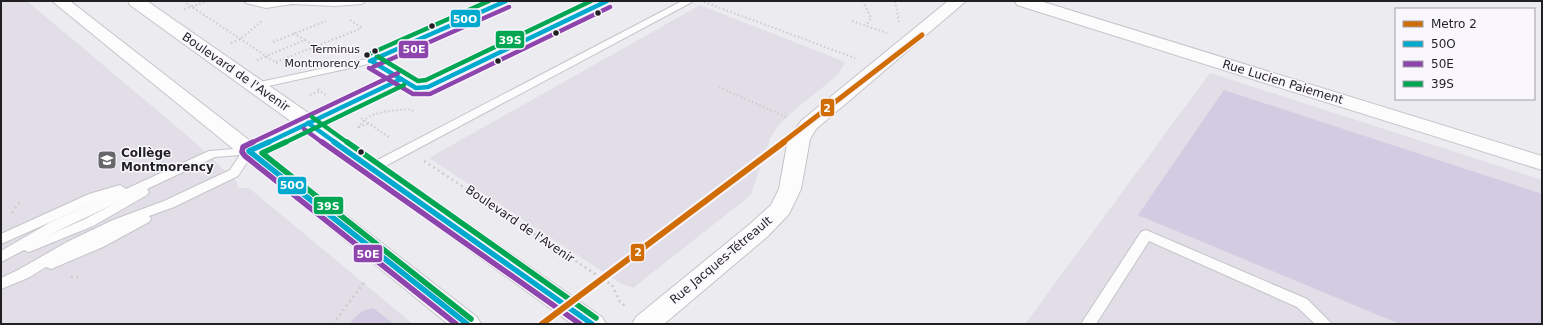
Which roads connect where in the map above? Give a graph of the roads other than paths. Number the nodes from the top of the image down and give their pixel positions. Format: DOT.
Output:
graph roads {
  1 [pos="136,1"];
  2 [pos="248,1"];
  3 [pos="292,1"];
  4 [pos="361,1"];
  5 [pos="506,1"];
  6 [pos="607,1"];
  7 [pos="958,1"];
  8 [pos="1023,1"];
  9 [pos="66,2"];
  10 [pos="687,2"];
  11 [pos="370,60"];
  12 [pos="401,79"];
  13 [pos="255,86"];
  14 [pos="308,123"];
  15 [pos="249,151"];
  16 [pos="1542,163"];
  17 [pos="372,168"];
  18 [pos="176,171"];
  19 [pos="1,239"];
  20 [pos="3,256"];
  21 [pos="1,284"];
  22 [pos="467,324"];
  23 [pos="592,324"];
  24 [pos="646,324"];
  25 [pos="1088,324"];
  26 [pos="1325,324"];
  1 -- 13 [label="street, Boulevard de l'Avenir"];
  2 -- 3 [label="lane"];
  3 -- 4 [label="lane"];
  5 -- 11 [label="lane"];
  6 -- 12 [label="lane"];
  7 -- 24 [label="street, Rue Jacques-Tétreault"];
  8 -- 16 [label="street, Rue Lucien Paiement"];
  9 -- 15 [label="street"];
  10 -- 17 [label="lane"];
  11 -- 12 [label="lane"];
  11 -- 13 [label="lane"];
  12 -- 14 [label="lane"];
  13 -- 14 [label="street, Boulevard de l'Avenir"];
  14 -- 15 [label="lane"];
  14 -- 17 [label="street, Boulevard de l'Avenir"];
  15 -- 18 [label="lane"];
  15 -- 21 [label="lane"];
  15 -- 22 [label="street"];
  17 -- 23 [label="street, Boulevard de l'Avenir"];
  18 -- 19 [label="lane"];
  18 -- 20 [label="lane"];
  25 -- 26 [label="lane"];
}
